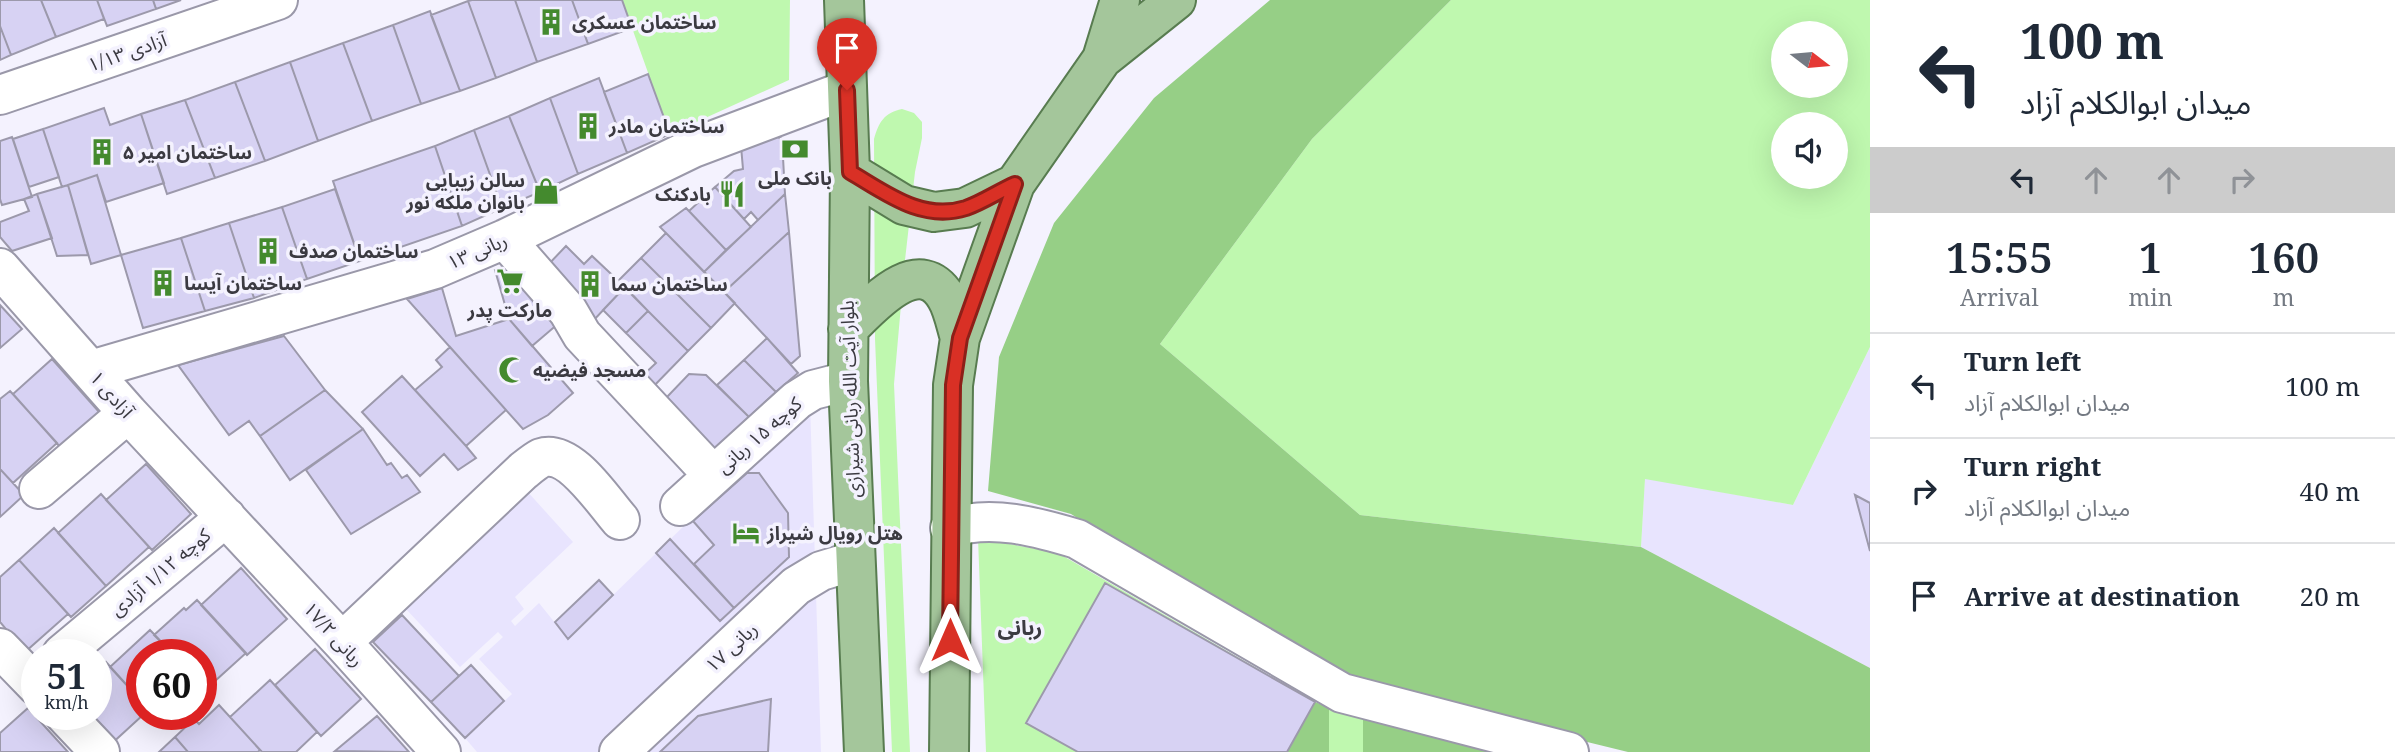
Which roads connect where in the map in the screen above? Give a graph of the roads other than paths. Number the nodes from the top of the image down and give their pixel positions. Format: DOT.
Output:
graph roads {
  1 [pos="844,0"];
  2 [pos="1120,0"];
  3 [pos="1176,0"];
  4 [pos="266,4"];
  5 [pos="1102,59"];
  6 [pos="847,90"];
  7 [pos="0,95"];
  8 [pos="850,172"];
  9 [pos="1015,184"];
  10 [pos="505,239"];
  11 [pos="0,268"];
  12 [pos="848,329"];
  13 [pos="960,338"];
  14 [pos="91,370"];
  15 [pos="848,381"];
  16 [pos="128,414"];
  17 [pos="713,475"];
  18 [pos="39,489"];
  19 [pos="680,506"];
  20 [pos="226,517"];
  21 [pos="620,520"];
  22 [pos="950,528"];
  23 [pos="855,561"];
  24 [pos="80,639"];
  25 [pos="342,642"];
  26 [pos="79,730"];
  27 [pos="439,751"];
  28 [pos="100,752"];
  29 [pos="619,752"];
  30 [pos="864,752"];
  31 [pos="949,752"];
  32 [pos="1569,752"];
  1 -- 6 [label="main road, بلوار آیت الله ربانی شیرازی"];
  2 -- 5 [label="main road"];
  3 -- 5 [label="main road"];
  4 -- 7 [label="street, آزادی ۱/۱۳"];
  5 -- 9 [label="main road"];
  6 -- 8 [label="main road, بلوار آیت الله ربانی شیرازی"];
  6 -- 10 [label="street, ربانی ۱۳"];
  8 -- 9 [label="main road"];
  8 -- 12 [label="main road, بلوار آیت الله ربانی شیرازی"];
  9 -- 13 [label="main road"];
  10 -- 14 [label="street, ربانی ۱۳"];
  10 -- 17 [label="street"];
  11 -- 14 [label="street, آزادی ۱"];
  12 -- 13 [label="main road"];
  12 -- 15 [label="main road, بلوار آیت الله ربانی شیرازی"];
  13 -- 22 [label="main road"];
  14 -- 16 [label="street, آزادی ۱"];
  15 -- 17 [label="street, کوچه ۱۵ ربانی"];
  15 -- 23 [label="main road, بلوار آیت الله ربانی شیرازی"];
  16 -- 18 [label="street"];
  16 -- 20 [label="street, آزادی ۱"];
  17 -- 19 [label="street, کوچه ۱۵ ربانی"];
  20 -- 24 [label="street, کوچه ۱/۱۲ آزادی"];
  20 -- 25 [label="street, ربانی ۱۷/۲"];
  21 -- 25 [label="street"];
  22 -- 31 [label="main road"];
  22 -- 32 [label="street"];
  23 -- 29 [label="street, ربانی ۱۷"];
  23 -- 30 [label="main road, بلوار آیت الله ربانی شیرازی"];
  25 -- 27 [label="street, ربانی ۱۷/۲"];
  26 -- 28 [label="street"];
}
